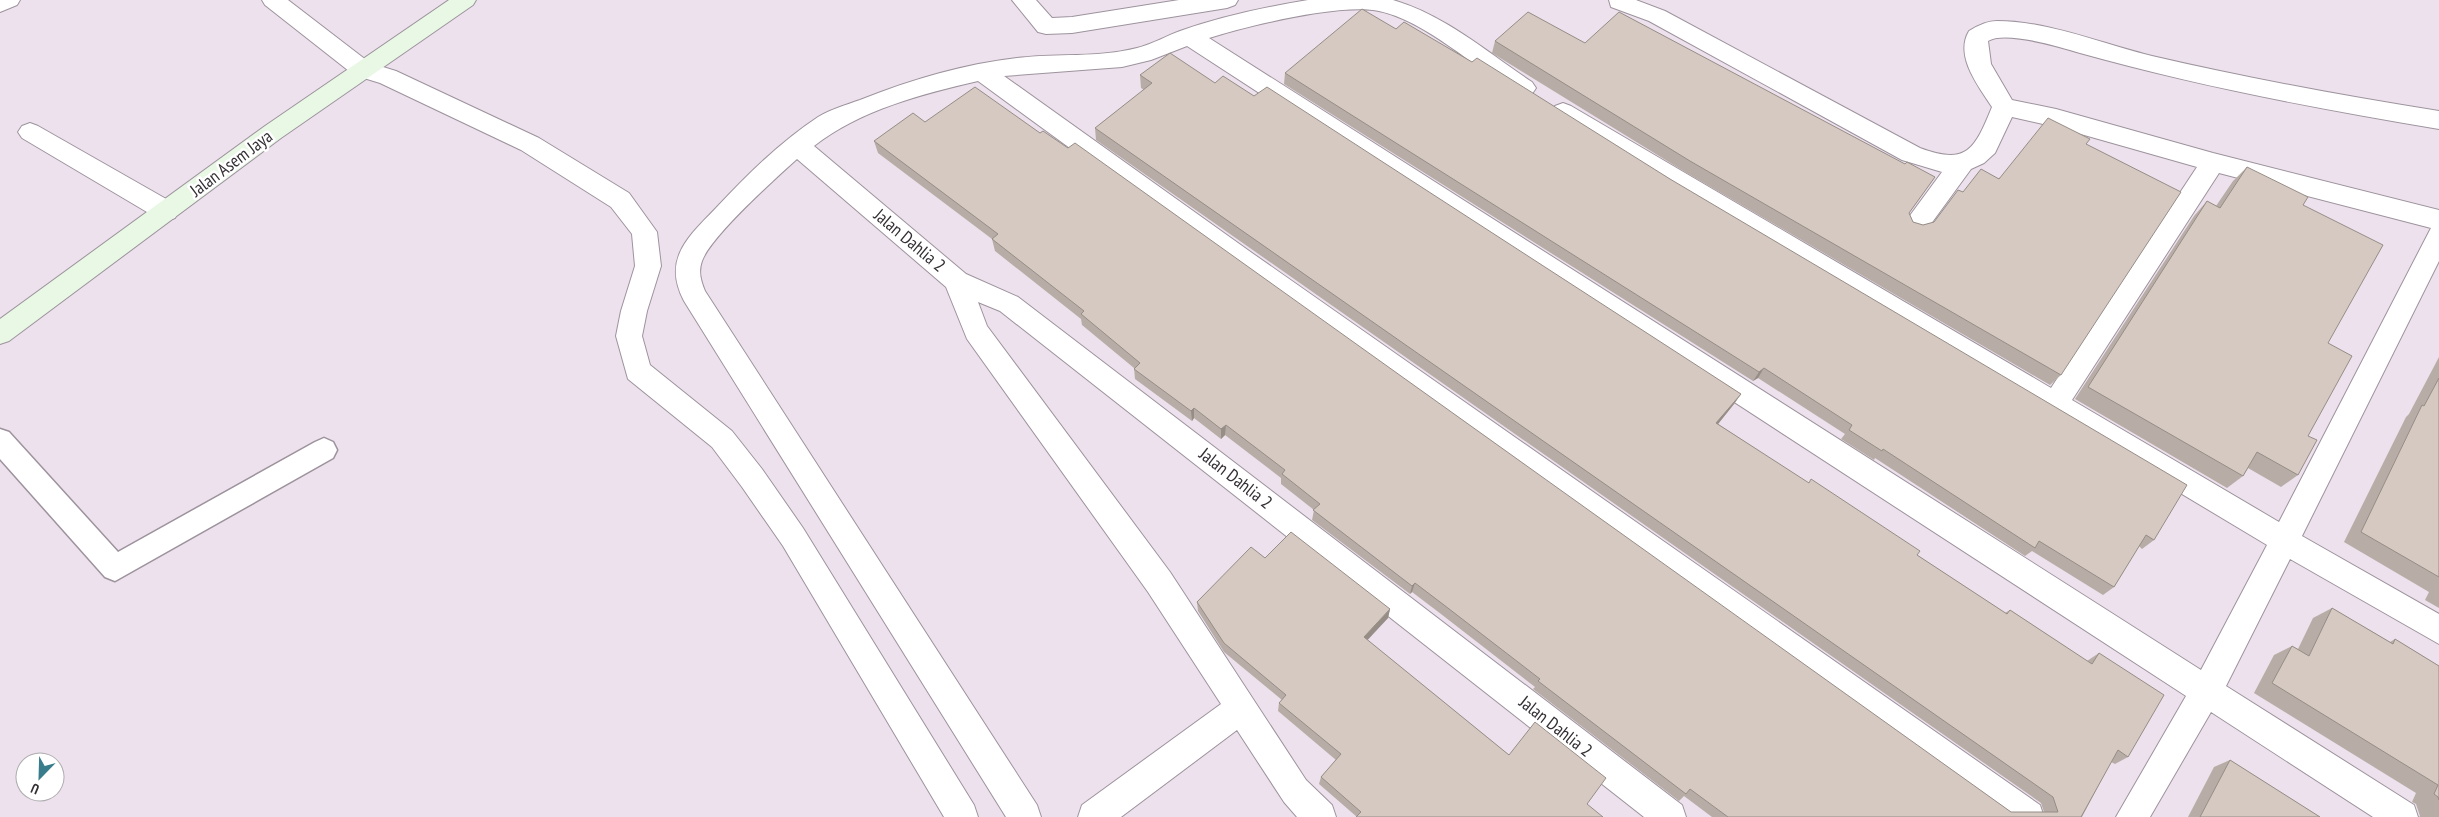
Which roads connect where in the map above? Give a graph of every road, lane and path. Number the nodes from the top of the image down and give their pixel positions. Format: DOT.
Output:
graph roads {
  1 [pos="9,0"];
  2 [pos="273,0"];
  3 [pos="465,0"];
  4 [pos="1023,0"];
  5 [pos="1227,0"];
  6 [pos="1619,2"];
  7 [pos="0,4"];
  8 [pos="1189,36"];
  9 [pos="362,69"];
  10 [pos="982,72"];
  11 [pos="2004,107"];
  12 [pos="2439,120"];
  13 [pos="30,132"];
  14 [pos="798,146"];
  15 [pos="2213,162"];
  16 [pos="1962,163"];
  17 [pos="166,211"];
  18 [pos="2439,220"];
  19 [pos="1916,225"];
  20 [pos="2439,235"];
  21 [pos="957,280"];
  22 [pos="0,333"];
  23 [pos="2055,404"];
  24 [pos="0,440"];
  25 [pos="324,450"];
  26 [pos="2283,542"];
  27 [pos="2439,630"];
  28 [pos="2207,690"];
  29 [pos="1241,708"];
  30 [pos="962,817"];
  31 [pos="1025,817"];
  32 [pos="1094,817"];
  33 [pos="1320,817"];
  34 [pos="1670,817"];
  35 [pos="2028,817"];
  36 [pos="2132,817"];
  37 [pos="2402,817"];
  1 -- 7 [label="street"];
  2 -- 9 [label="street"];
  3 -- 9 [label="main road, Jalan Asem Jaya"];
  4 -- 5 [label="street"];
  6 -- 16 [label="street"];
  8 -- 10 [label="street"];
  8 -- 23 [label="street"];
  8 -- 28 [label="street"];
  9 -- 17 [label="main road, Jalan Asem Jaya"];
  9 -- 30 [label="street"];
  10 -- 14 [label="street"];
  10 -- 35 [label="street"];
  11 -- 12 [label="street"];
  11 -- 15 [label="street"];
  11 -- 16 [label="street"];
  13 -- 17 [label="street"];
  14 -- 21 [label="street, Jalan Dahlia 2"];
  14 -- 31 [label="street"];
  15 -- 18 [label="street"];
  15 -- 23 [label="street"];
  16 -- 19 [label="street"];
  17 -- 22 [label="main road, Jalan Asem Jaya"];
  20 -- 26 [label="street"];
  21 -- 29 [label="street"];
  21 -- 34 [label="street, Jalan Dahlia 2"];
  23 -- 26 [label="street"];
  24 -- 25 [label="lane"];
  26 -- 27 [label="street"];
  26 -- 28 [label="street"];
  28 -- 36 [label="street"];
  28 -- 37 [label="street"];
  29 -- 32 [label="street"];
  29 -- 33 [label="street"];
}
